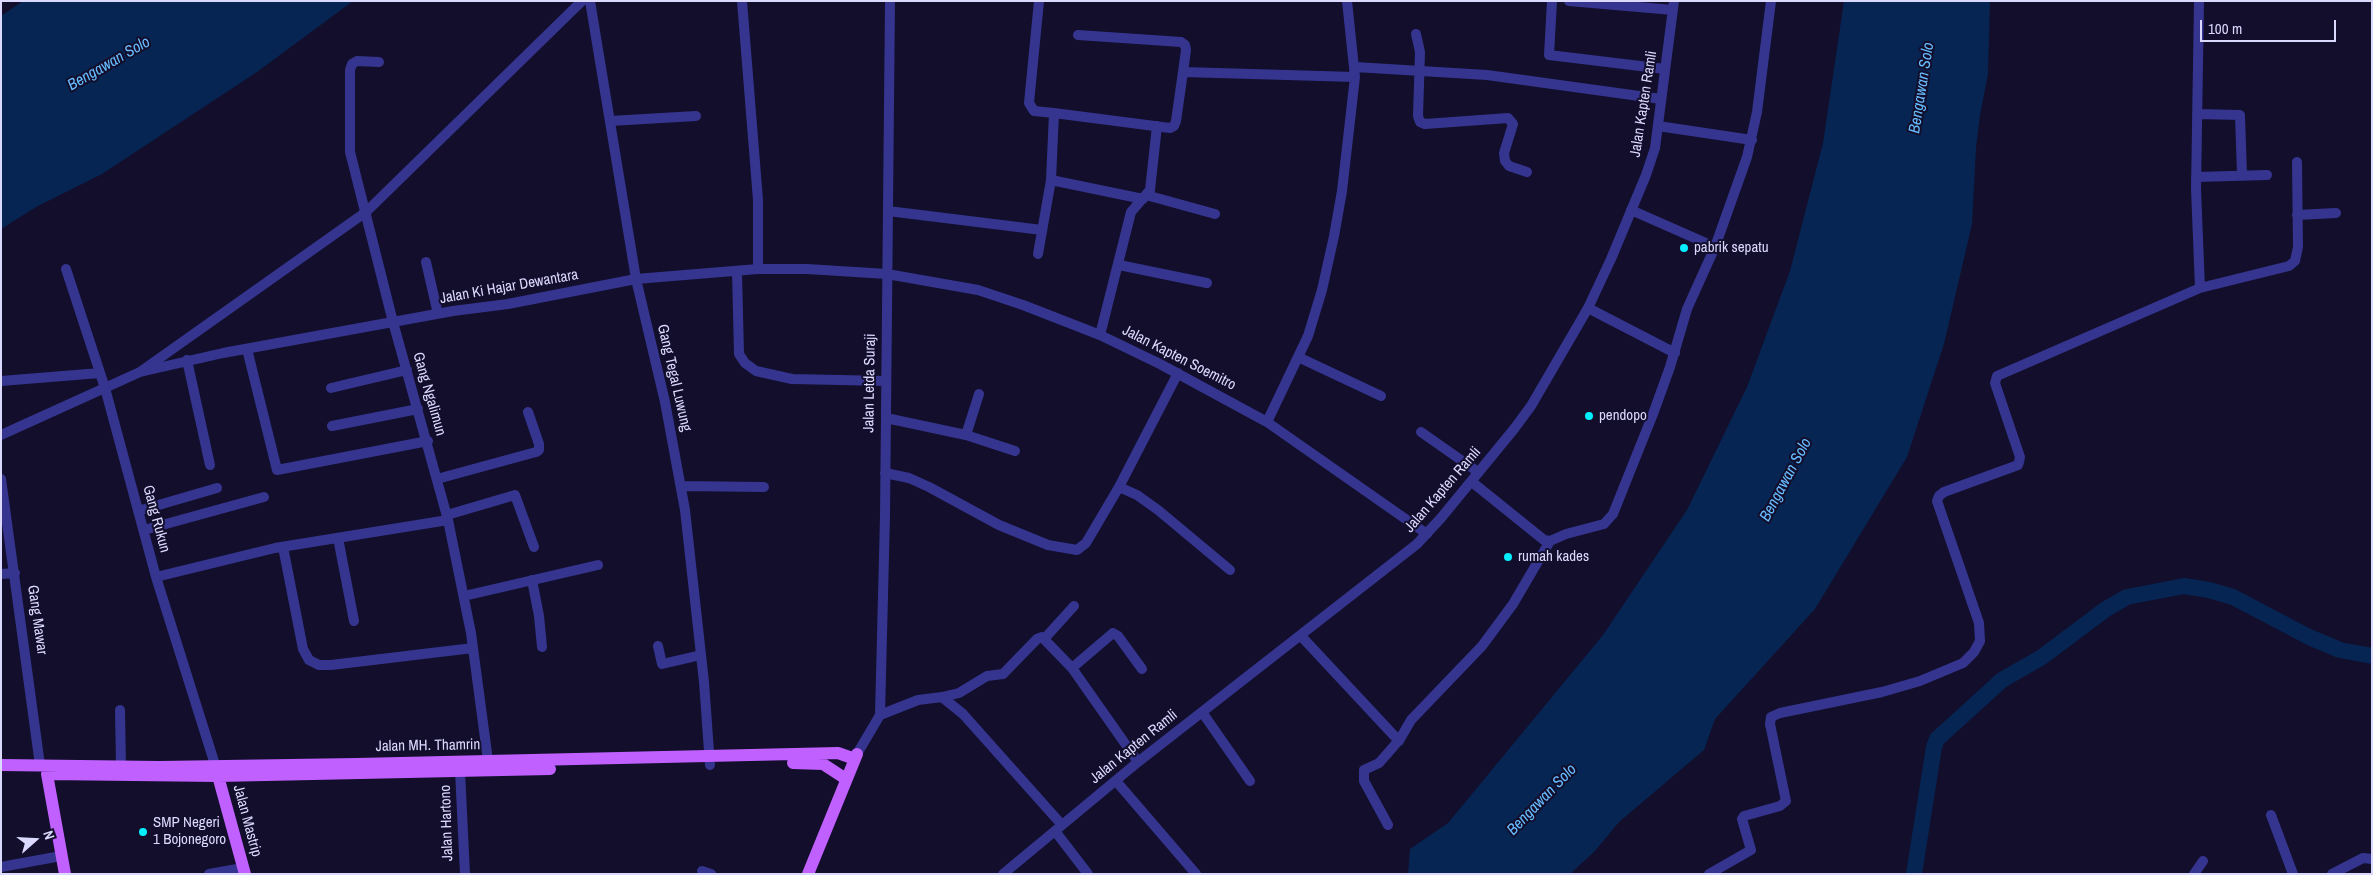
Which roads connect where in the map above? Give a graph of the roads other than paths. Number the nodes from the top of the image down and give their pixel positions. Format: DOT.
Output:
graph roads {
  1 [pos="582,1"];
  2 [pos="590,1"];
  3 [pos="742,1"];
  4 [pos="890,1"];
  5 [pos="1039,1"];
  6 [pos="1347,1"];
  7 [pos="1552,1"];
  8 [pos="1569,1"];
  9 [pos="1771,1"];
  10 [pos="2199,1"];
  11 [pos="1674,6"];
  12 [pos="1416,34"];
  13 [pos="1078,35"];
  14 [pos="380,62"];
  15 [pos="1665,69"];
  16 [pos="1420,70"];
  17 [pos="1182,72"];
  18 [pos="1355,72"];
  19 [pos="1661,99"];
  20 [pos="1054,113"];
  21 [pos="2197,114"];
  22 [pos="696,116"];
  23 [pos="610,121"];
  24 [pos="1157,126"];
  25 [pos="1658,126"];
  26 [pos="1752,140"];
  27 [pos="2297,162"];
  28 [pos="1527,172"];
  29 [pos="2242,175"];
  30 [pos="2267,176"];
  31 [pos="2196,177"];
  32 [pos="1050,180"];
  33 [pos="1144,197"];
  34 [pos="1632,210"];
  35 [pos="888,211"];
  36 [pos="366,212"];
  37 [pos="2336,213"];
  38 [pos="1215,214"];
  39 [pos="2297,214"];
  40 [pos="1042,230"];
  41 [pos="1715,247"];
  42 [pos="1038,254"];
  43 [pos="426,262"];
  44 [pos="1118,264"];
  45 [pos="66,269"];
  46 [pos="758,270"];
  47 [pos="737,272"];
  48 [pos="887,274"];
  49 [pos="636,279"];
  50 [pos="1207,283"];
  51 [pos="2200,288"];
  52 [pos="1588,308"];
  53 [pos="438,314"];
  54 [pos="393,322"];
  55 [pos="1100,335"];
  56 [pos="248,349"];
  57 [pos="1675,353"];
  58 [pos="1298,357"];
  59 [pos="187,360"];
  60 [pos="406,370"];
  61 [pos="140,372"];
  62 [pos="100,373"];
  63 [pos="1178,373"];
  64 [pos="886,381"];
  65 [pos="1,382"];
  66 [pos="105,388"];
  67 [pos="331,388"];
  68 [pos="979,394"];
  69 [pos="1381,396"];
  70 [pos="418,409"];
  71 [pos="528,412"];
  72 [pos="886,418"];
  73 [pos="1267,422"];
  74 [pos="332,426"];
  75 [pos="1421,432"];
  76 [pos="1,435"];
  77 [pos="966,435"];
  78 [pos="428,441"];
  79 [pos="1015,451"];
  80 [pos="210,465"];
  81 [pos="1478,472"];
  82 [pos="885,473"];
  83 [pos="1,479"];
  84 [pos="437,479"];
  85 [pos="1472,482"];
  86 [pos="681,486"];
  87 [pos="764,487"];
  88 [pos="1119,487"];
  89 [pos="217,488"];
  90 [pos="264,497"];
  91 [pos="138,511"];
  92 [pos="448,518"];
  93 [pos="144,530"];
  94 [pos="1427,534"];
  95 [pos="338,538"];
  96 [pos="1550,541"];
  97 [pos="283,547"];
  98 [pos="534,547"];
  99 [pos="598,565"];
  100 [pos="1230,570"];
  101 [pos="15,573"];
  102 [pos="1,574"];
  103 [pos="156,577"];
  104 [pos="532,580"];
  105 [pos="464,596"];
  106 [pos="1074,606"];
  107 [pos="354,621"];
  108 [pos="1300,636"];
  109 [pos="1045,638"];
  110 [pos="542,646"];
  111 [pos="658,646"];
  112 [pos="473,648"];
  113 [pos="701,655"];
  114 [pos="1072,668"];
  115 [pos="1142,669"];
  116 [pos="942,697"];
  117 [pos="120,710"];
  118 [pos="880,711"];
  119 [pos="1202,712"];
  120 [pos="1399,741"];
  121 [pos="829,753"];
  122 [pos="856,757"];
  123 [pos="709,760"];
  124 [pos="1138,762"];
  125 [pos="1,765"];
  126 [pos="121,766"];
  127 [pos="489,766"];
  128 [pos="45,768"];
  129 [pos="831,768"];
  130 [pos="217,771"];
  131 [pos="460,771"];
  132 [pos="1,774"];
  133 [pos="846,778"];
  134 [pos="1116,781"];
  135 [pos="1250,781"];
  136 [pos="2271,815"];
  137 [pos="1388,825"];
  138 [pos="1058,828"];
  139 [pos="61,856"];
  140 [pos="2372,860"];
  141 [pos="2203,861"];
  142 [pos="1,867"];
  143 [pos="244,871"];
  144 [pos="65,874"];
  145 [pos="210,874"];
  146 [pos="464,874"];
  147 [pos="808,874"];
  148 [pos="1003,874"];
  149 [pos="1088,874"];
  150 [pos="1196,874"];
  151 [pos="1709,874"];
  152 [pos="2194,874"];
  153 [pos="2292,874"];
  154 [pos="2332,874"];
  1 -- 36 [label="street"];
  2 -- 23 [label="street, Gang Tegal Luwung"];
  3 -- 46 [label="street"];
  4 -- 35 [label="street, Jalan Letda Suraji"];
  5 -- 20 [label="street"];
  6 -- 18 [label="street"];
  7 -- 15 [label="street"];
  8 -- 11 [label="street"];
  9 -- 26 [label="street"];
  10 -- 21 [label="street"];
  11 -- 15 [label="street, Jalan Kapten Ramli"];
  12 -- 16 [label="street"];
  13 -- 17 [label="street"];
  14 -- 36 [label="street, Gang Ngalimun"];
  15 -- 19 [label="street, Jalan Kapten Ramli"];
  16 -- 18 [label="street"];
  16 -- 19 [label="street"];
  16 -- 28 [label="street"];
  17 -- 18 [label="street"];
  17 -- 24 [label="street"];
  18 -- 58 [label="street"];
  19 -- 25 [label="street, Jalan Kapten Ramli"];
  20 -- 24 [label="street"];
  20 -- 32 [label="street"];
  21 -- 29 [label="street"];
  21 -- 31 [label="street"];
  22 -- 23 [label="street"];
  23 -- 49 [label="street, Gang Tegal Luwung"];
  24 -- 33 [label="street"];
  25 -- 26 [label="street"];
  25 -- 34 [label="street, Jalan Kapten Ramli"];
  26 -- 41 [label="street"];
  27 -- 39 [label="street"];
  29 -- 30 [label="street"];
  29 -- 31 [label="street"];
  31 -- 51 [label="street"];
  32 -- 33 [label="street"];
  32 -- 40 [label="street"];
  33 -- 38 [label="street"];
  33 -- 44 [label="street"];
  34 -- 41 [label="street"];
  34 -- 52 [label="street, Jalan Kapten Ramli"];
  35 -- 40 [label="street"];
  35 -- 48 [label="street, Jalan Letda Suraji"];
  36 -- 54 [label="street, Gang Ngalimun"];
  36 -- 61 [label="street"];
  37 -- 39 [label="street"];
  39 -- 51 [label="street"];
  40 -- 42 [label="street"];
  41 -- 57 [label="street"];
  43 -- 53 [label="street"];
  44 -- 50 [label="street"];
  44 -- 55 [label="street"];
  45 -- 62 [label="street, Gang Rukun"];
  46 -- 47 [label="street, Jalan Ki Hajar Dewantara"];
  46 -- 48 [label="street, Jalan Ki Hajar Dewantara"];
  47 -- 49 [label="street, Jalan Ki Hajar Dewantara"];
  47 -- 64 [label="street"];
  48 -- 55 [label="street, Jalan Kapten Soemitro"];
  48 -- 64 [label="street, Jalan Letda Suraji"];
  49 -- 53 [label="street, Jalan Ki Hajar Dewantara"];
  49 -- 86 [label="street, Gang Tegal Luwung"];
  51 -- 151 [label="street"];
  52 -- 57 [label="street"];
  52 -- 81 [label="street, Jalan Kapten Ramli"];
  53 -- 54 [label="street, Jalan Ki Hajar Dewantara"];
  54 -- 56 [label="street, Jalan Ki Hajar Dewantara"];
  54 -- 60 [label="street, Gang Ngalimun"];
  55 -- 63 [label="street, Jalan Kapten Soemitro"];
  56 -- 59 [label="street, Jalan Ki Hajar Dewantara"];
  56 -- 78 [label="street"];
  57 -- 96 [label="street"];
  58 -- 69 [label="street"];
  58 -- 73 [label="street"];
  59 -- 61 [label="street, Jalan Ki Hajar Dewantara"];
  59 -- 80 [label="street"];
  60 -- 67 [label="street"];
  60 -- 70 [label="street, Gang Ngalimun"];
  61 -- 66 [label="street"];
  62 -- 65 [label="street"];
  62 -- 66 [label="street, Gang Rukun"];
  63 -- 73 [label="street, Jalan Kapten Soemitro"];
  63 -- 88 [label="street"];
  64 -- 72 [label="street, Jalan Letda Suraji"];
  66 -- 76 [label="street"];
  66 -- 91 [label="street, Gang Rukun"];
  68 -- 77 [label="street"];
  70 -- 74 [label="street"];
  70 -- 78 [label="street, Gang Ngalimun"];
  71 -- 84 [label="street"];
  72 -- 77 [label="street"];
  72 -- 82 [label="street, Jalan Letda Suraji"];
  73 -- 94 [label="street, Jalan Kapten Soemitro"];
  75 -- 81 [label="street"];
  77 -- 79 [label="street"];
  78 -- 84 [label="street, Gang Ngalimun"];
  81 -- 85 [label="street, Jalan Kapten Ramli"];
  82 -- 88 [label="street"];
  82 -- 118 [label="street, Jalan Letda Suraji"];
  83 -- 101 [label="street, Gang Mawar"];
  84 -- 92 [label="street, Gang Ngalimun"];
  85 -- 94 [label="street, Jalan Kapten Ramli"];
  85 -- 96 [label="street"];
  86 -- 87 [label="street"];
  86 -- 113 [label="street, Gang Tegal Luwung"];
  88 -- 100 [label="street"];
  89 -- 91 [label="street"];
  90 -- 93 [label="street"];
  91 -- 93 [label="street, Gang Rukun"];
  92 -- 95 [label="street"];
  92 -- 98 [label="street"];
  92 -- 105 [label="street, Gang Ngalimun"];
  93 -- 103 [label="street, Gang Rukun"];
  94 -- 108 [label="street, Jalan Kapten Ramli"];
  95 -- 97 [label="street"];
  95 -- 107 [label="street"];
  96 -- 120 [label="street"];
  97 -- 103 [label="street"];
  97 -- 112 [label="street"];
  99 -- 104 [label="street"];
  101 -- 102 [label="street"];
  101 -- 128 [label="street, Gang Mawar"];
  103 -- 130 [label="street, Gang Rukun"];
  104 -- 105 [label="street"];
  104 -- 110 [label="street"];
  105 -- 112 [label="street, Gang Ngalimun"];
  106 -- 109 [label="street"];
  108 -- 119 [label="street, Jalan Kapten Ramli"];
  108 -- 120 [label="street"];
  109 -- 114 [label="street"];
  109 -- 116 [label="street"];
  111 -- 113 [label="street"];
  112 -- 127 [label="street, Gang Ngalimun"];
  113 -- 123 [label="street, Gang Tegal Luwung"];
  114 -- 115 [label="street"];
  114 -- 124 [label="street"];
  116 -- 118 [label="street"];
  116 -- 138 [label="street"];
  117 -- 126 [label="street"];
  118 -- 122 [label="street, Jalan Letda Suraji"];
  119 -- 124 [label="street, Jalan Kapten Ramli"];
  119 -- 135 [label="street"];
  120 -- 137 [label="street"];
  121 -- 122 [label="main road, Jalan MH. Thamrin"];
  121 -- 123 [label="main road, Jalan MH. Thamrin"];
  121 -- 129 [label="main road"];
  122 -- 133 [label="main road"];
  123 -- 127 [label="main road, Jalan MH. Thamrin"];
  123 -- 129 [label="main road, Jalan MH. Thamrin"];
  124 -- 134 [label="street, Jalan Kapten Ramli"];
  125 -- 128 [label="main road, Jalan MH. Thamrin"];
  126 -- 128 [label="main road, Jalan MH. Thamrin"];
  126 -- 130 [label="main road, Jalan MH. Thamrin"];
  127 -- 130 [label="main road, Jalan MH. Thamrin"];
  127 -- 131 [label="main road, Jalan MH. Thamrin"];
  128 -- 130 [label="main road, Jalan MH. Thamrin"];
  128 -- 132 [label="main road, Jalan MH. Thamrin"];
  128 -- 139 [label="main road"];
  129 -- 133 [label="main road, Jalan MH. Thamrin"];
  130 -- 131 [label="main road, Jalan MH. Thamrin"];
  130 -- 143 [label="main road, Jalan Mastrip"];
  131 -- 146 [label="street, Jalan Hartono"];
  133 -- 147 [label="main road"];
  134 -- 138 [label="street, Jalan Kapten Ramli"];
  134 -- 150 [label="street"];
  136 -- 153 [label="street"];
  138 -- 148 [label="street, Jalan Kapten Ramli"];
  138 -- 149 [label="street"];
  139 -- 142 [label="street"];
  139 -- 144 [label="main road"];
  140 -- 154 [label="street"];
  141 -- 152 [label="street"];
  143 -- 145 [label="street"];
}
